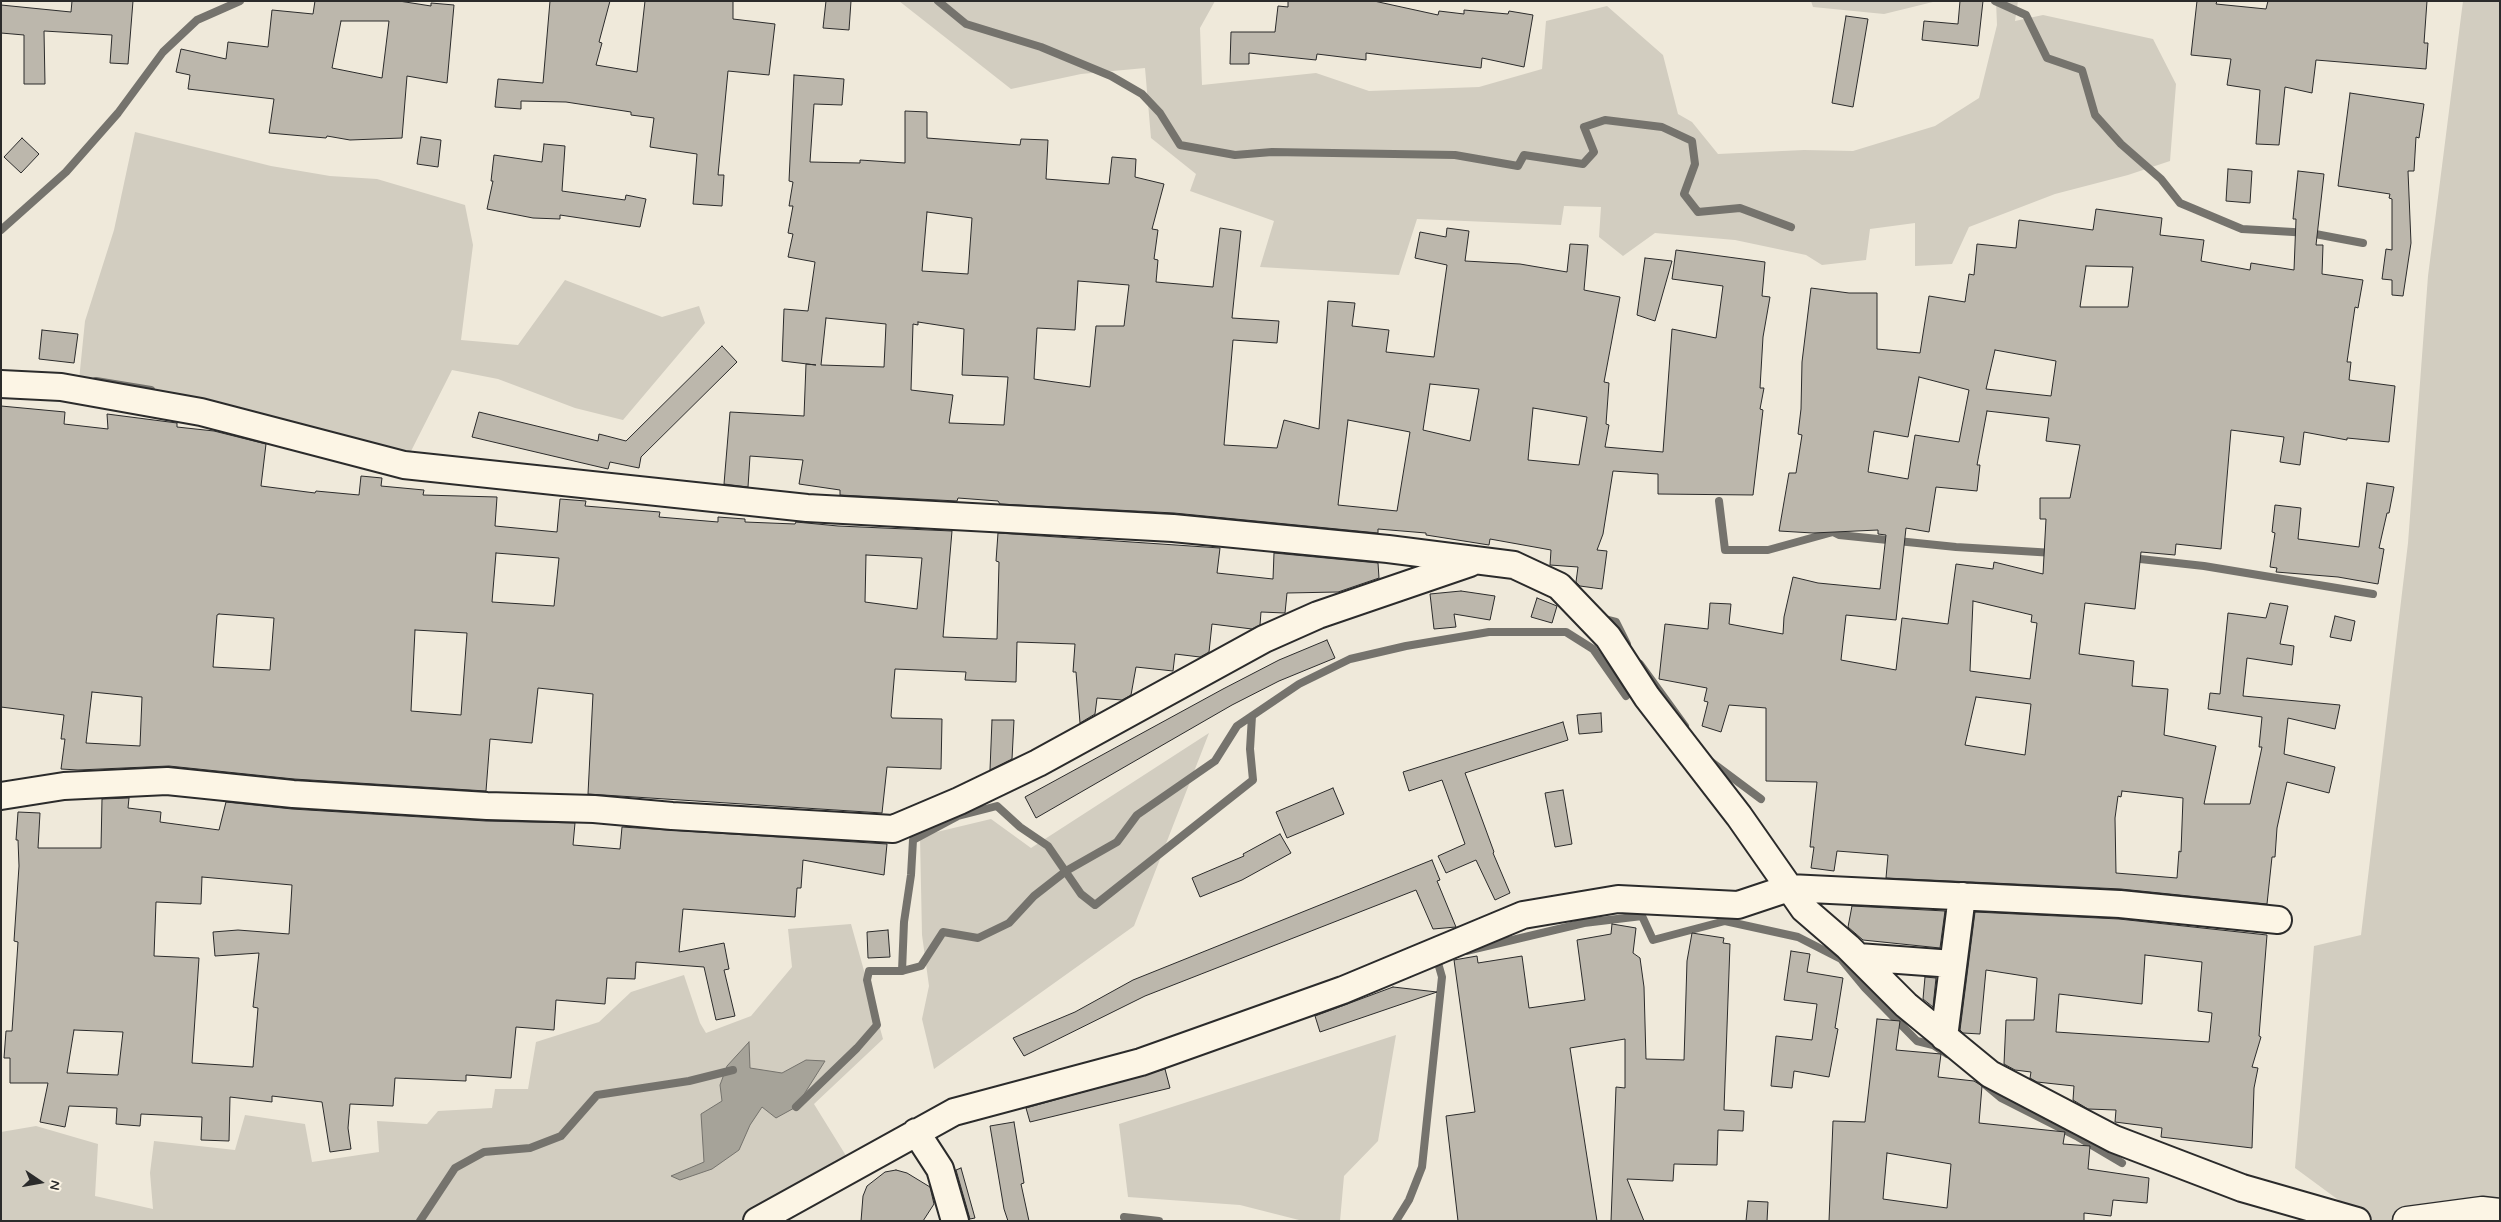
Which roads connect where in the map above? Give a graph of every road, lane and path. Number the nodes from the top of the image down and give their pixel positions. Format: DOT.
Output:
graph roads {
  1 [pos="1,384"];
  2 [pos="1477,560"];
  3 [pos="1,796"];
  4 [pos="1789,888"];
  5 [pos="1962,896"];
  6 [pos="2278,920"];
  7 [pos="1858,957"];
  8 [pos="1953,964"];
  9 [pos="1944,1036"];
  10 [pos="916,1132"];
  11 [pos="2500,1213"];
  12 [pos="757,1221"];
  13 [pos="955,1221"];
  14 [pos="2357,1221"];
  15 [pos="2407,1221"];
  1 -- 2 [label="street"];
  2 -- 3 [label="street"];
  2 -- 4 [label="street"];
  4 -- 5 [label="street"];
  4 -- 7 [label="street"];
  4 -- 10 [label="street"];
  5 -- 6 [label="street"];
  5 -- 8 [label="street"];
  7 -- 8 [label="street"];
  7 -- 9 [label="street"];
  8 -- 9 [label="street"];
  9 -- 14 [label="street"];
  10 -- 12 [label="street"];
  10 -- 13 [label="street"];
  11 -- 15 [label="street"];
}
